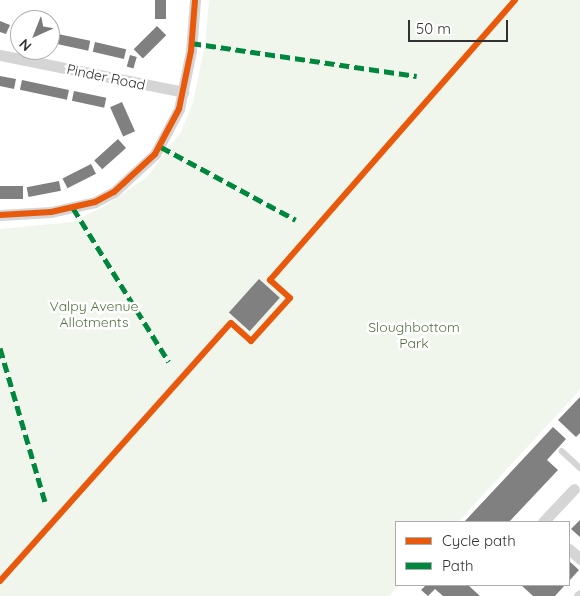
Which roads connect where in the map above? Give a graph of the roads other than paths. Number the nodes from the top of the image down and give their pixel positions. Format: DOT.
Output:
graph roads {
  1 [pos="195,0"];
  2 [pos="0,55"];
  3 [pos="183,92"];
  4 [pos="0,215"];
  5 [pos="222,334"];
  6 [pos="562,451"];
  7 [pos="580,468"];
  8 [pos="577,486"];
  9 [pos="544,521"];
  10 [pos="570,550"];
  11 [pos="580,559"];
  12 [pos="0,581"];
  1 -- 3 [label="street"];
  2 -- 3 [label="street, Pinder Road"];
  3 -- 4 [label="street"];
  5 -- 12 [label="lane"];
  6 -- 7 [label="lane"];
  8 -- 9 [label="street"];
  10 -- 11 [label="street"];
}
